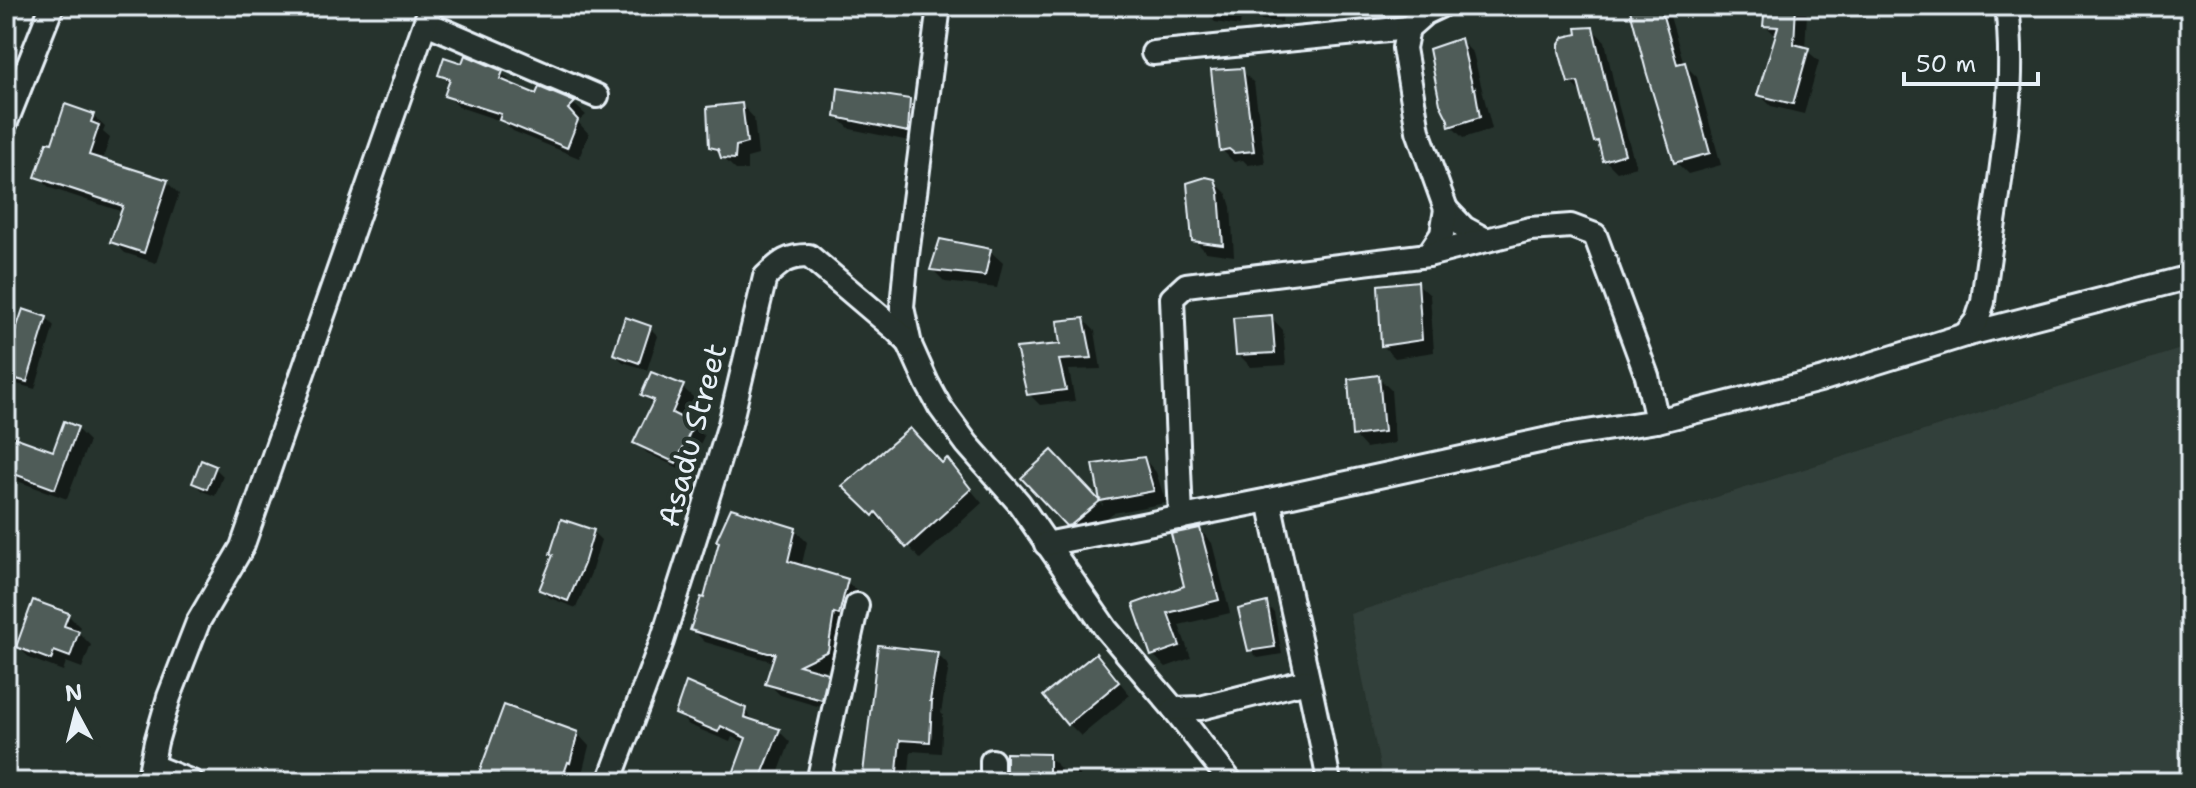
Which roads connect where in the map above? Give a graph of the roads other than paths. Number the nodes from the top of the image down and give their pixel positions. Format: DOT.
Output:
graph roads {
  1 [pos="52,6"];
  2 [pos="939,6"];
  3 [pos="1440,6"];
  4 [pos="2007,6"];
  5 [pos="429,14"];
  6 [pos="1408,28"];
  7 [pos="1153,53"];
  8 [pos="597,96"];
  9 [pos="6,122"];
  10 [pos="1446,209"];
  11 [pos="1486,240"];
  12 [pos="1428,255"];
  13 [pos="2190,277"];
  14 [pos="1965,335"];
  15 [pos="910,345"];
  16 [pos="1657,421"];
  17 [pos="1269,500"];
  18 [pos="1181,518"];
  19 [pos="1046,544"];
  20 [pos="857,605"];
  21 [pos="1307,681"];
  22 [pos="1174,709"];
  23 [pos="150,774"];
  24 [pos="192,782"];
  25 [pos="609,782"];
  26 [pos="818,782"];
  27 [pos="1231,782"];
  28 [pos="1329,782"];
  1 -- 9 [label="street"];
  2 -- 15 [label="street"];
  3 -- 6 [label="street"];
  4 -- 14 [label="street"];
  5 -- 8 [label="street"];
  5 -- 23 [label="street"];
  6 -- 7 [label="street"];
  6 -- 10 [label="street"];
  10 -- 11 [label="street"];
  10 -- 12 [label="street"];
  11 -- 12 [label="street"];
  11 -- 16 [label="street"];
  12 -- 18 [label="street"];
  13 -- 14 [label="street"];
  14 -- 16 [label="street"];
  15 -- 19 [label="street"];
  15 -- 25 [label="street, Asadu Street"];
  16 -- 17 [label="street"];
  17 -- 18 [label="street"];
  17 -- 21 [label="street"];
  18 -- 19 [label="street"];
  19 -- 22 [label="street"];
  20 -- 26 [label="street"];
  21 -- 22 [label="street"];
  21 -- 28 [label="street"];
  22 -- 27 [label="street"];
  23 -- 24 [label="street"];
}
